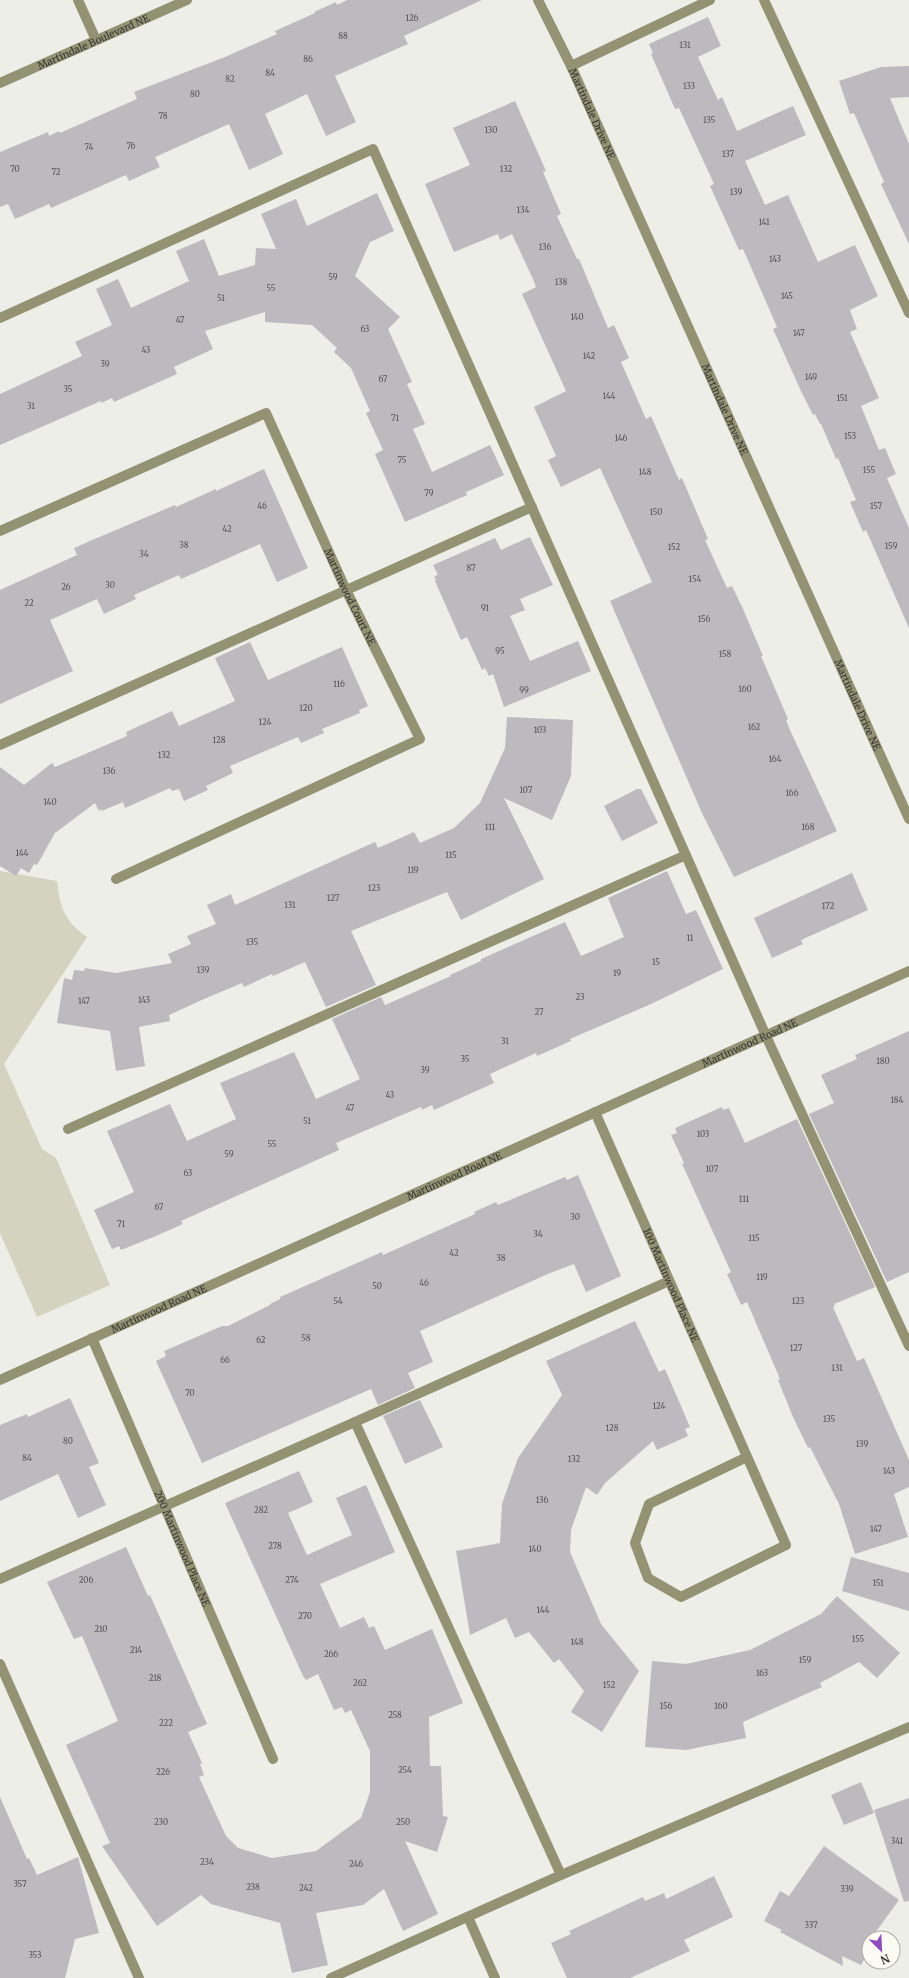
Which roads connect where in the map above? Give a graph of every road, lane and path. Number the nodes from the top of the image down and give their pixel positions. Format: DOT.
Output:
graph roads {
  1 [pos="78,0"];
  2 [pos="187,0"];
  3 [pos="538,0"];
  4 [pos="710,0"];
  5 [pos="764,0"];
  6 [pos="96,40"];
  7 [pos="571,66"];
  8 [pos="0,83"];
  9 [pos="909,313"];
  10 [pos="0,318"];
  11 [pos="532,507"];
  12 [pos="0,531"];
  13 [pos="346,590"];
  14 [pos="0,746"];
  15 [pos="909,819"];
  16 [pos="686,855"];
  17 [pos="116,879"];
  18 [pos="909,971"];
  19 [pos="766,1036"];
  20 [pos="595,1112"];
  21 [pos="68,1128"];
  22 [pos="669,1281"];
  23 [pos="92,1338"];
  24 [pos="909,1346"];
  25 [pos="0,1380"];
  26 [pos="355,1422"];
  27 [pos="747,1457"];
  28 [pos="164,1506"];
  29 [pos="0,1579"];
  30 [pos="0,1664"];
  31 [pos="909,1727"];
  32 [pos="273,1758"];
  33 [pos="562,1875"];
  34 [pos="468,1917"];
  35 [pos="139,1978"];
  36 [pos="331,1978"];
  37 [pos="495,1978"];
  1 -- 6 [label="street"];
  2 -- 6 [label="street, Martindale Boulevard NE"];
  3 -- 7 [label="street, Martindale Drive NE"];
  4 -- 7 [label="street"];
  5 -- 9 [label="street"];
  6 -- 8 [label="street, Martindale Boulevard NE"];
  7 -- 15 [label="street, Martindale Drive NE"];
  10 -- 11 [label="street"];
  11 -- 13 [label="street"];
  11 -- 16 [label="street"];
  12 -- 13 [label="street, Martinwood Court NE"];
  13 -- 14 [label="street"];
  13 -- 17 [label="street, Martinwood Court NE"];
  16 -- 19 [label="street"];
  16 -- 21 [label="street"];
  18 -- 19 [label="street, Martinwood Road NE"];
  19 -- 20 [label="street, Martinwood Road NE"];
  19 -- 24 [label="street"];
  20 -- 22 [label="street, 100 Martinwood Place NE"];
  20 -- 23 [label="street, Martinwood Road NE"];
  22 -- 26 [label="street"];
  22 -- 27 [label="street, 100 Martinwood Place NE"];
  23 -- 25 [label="street, Martinwood Road NE"];
  23 -- 28 [label="street, 200 Martinwood Place NE"];
  26 -- 28 [label="street"];
  26 -- 33 [label="street"];
  27 -- 27 [label="street, 100 Martinwood Place NE"];
  28 -- 29 [label="street"];
  28 -- 32 [label="street, 200 Martinwood Place NE"];
  30 -- 35 [label="street"];
  31 -- 33 [label="street"];
  33 -- 34 [label="street"];
  34 -- 36 [label="street"];
  34 -- 37 [label="street"];
}
